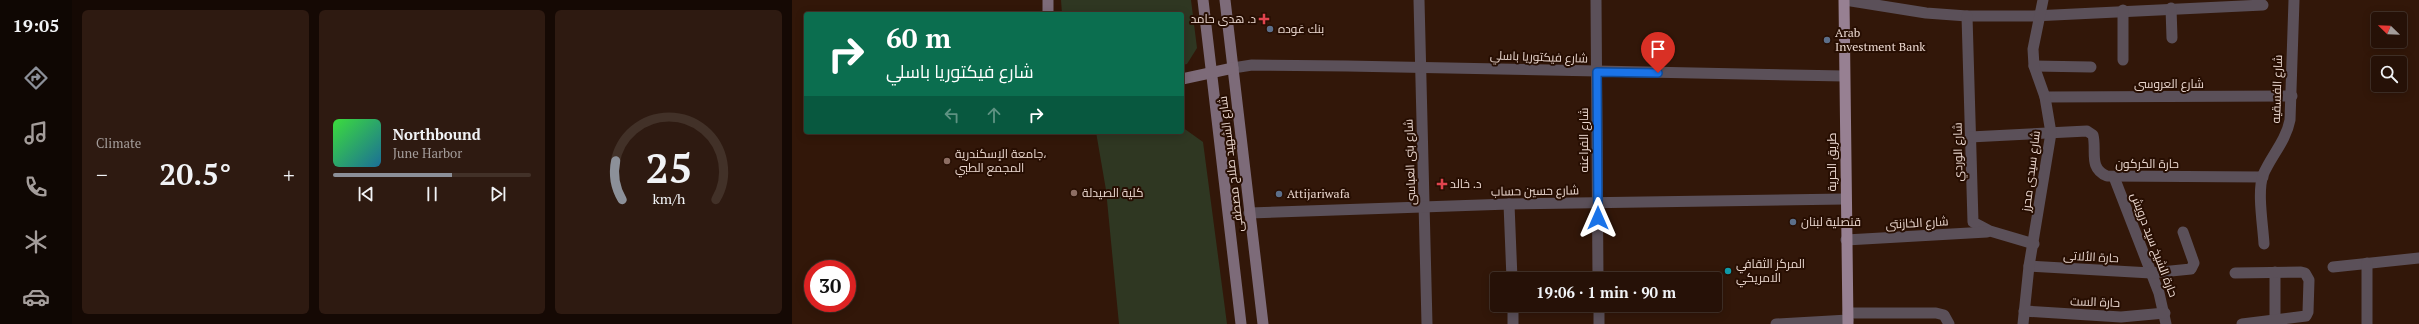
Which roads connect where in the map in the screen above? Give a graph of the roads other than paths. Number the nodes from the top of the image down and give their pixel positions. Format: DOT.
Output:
graph roads {
  1 [pos="1044,0"];
  2 [pos="1048,0"];
  3 [pos="1203,0"];
  4 [pos="1225,0"];
  5 [pos="1419,0"];
  6 [pos="1596,0"];
  7 [pos="1844,0"];
  8 [pos="2043,0"];
  9 [pos="2294,0"];
  10 [pos="2222,3"];
  11 [pos="2138,5"];
  12 [pos="2263,5"];
  13 [pos="2171,8"];
  14 [pos="2123,10"];
  15 [pos="1048,12"];
  16 [pos="2040,15"];
  17 [pos="1967,16"];
  18 [pos="2172,38"];
  19 [pos="2123,60"];
  20 [pos="2034,66"];
  21 [pos="1420,67"];
  22 [pos="2091,67"];
  23 [pos="1232,68"];
  24 [pos="1212,72"];
  25 [pos="1597,72"];
  26 [pos="1844,76"];
  27 [pos="1184,79"];
  28 [pos="2045,96"];
  29 [pos="2292,96"];
  30 [pos="2051,133"];
  31 [pos="1970,137"];
  32 [pos="2263,176"];
  33 [pos="2114,177"];
  34 [pos="1845,199"];
  35 [pos="1598,202"];
  36 [pos="1509,204"];
  37 [pos="1425,207"];
  38 [pos="1249,213"];
  39 [pos="1990,232"];
  40 [pos="2183,232"];
  41 [pos="1846,240"];
  42 [pos="2034,244"];
  43 [pos="2264,244"];
  44 [pos="2419,258"];
  45 [pos="2367,264"];
  46 [pos="2029,266"];
  47 [pos="2333,267"];
  48 [pos="1512,272"];
  49 [pos="1598,272"];
  50 [pos="2275,272"];
  51 [pos="2151,273"];
  52 [pos="2235,273"];
  53 [pos="2024,311"];
  54 [pos="1513,312"];
  55 [pos="1599,312"];
  56 [pos="1848,319"];
  57 [pos="2165,319"];
  58 [pos="2275,319"];
  59 [pos="2081,320"];
  60 [pos="1241,324"];
  61 [pos="1263,324"];
  62 [pos="1427,324"];
  63 [pos="1513,324"];
  64 [pos="1599,324"];
  65 [pos="1776,324"];
  66 [pos="1949,324"];
  67 [pos="2023,324"];
  68 [pos="2242,324"];
  69 [pos="2367,324"];
  1 -- 2 [label="main road"];
  2 -- 15 [label="main road"];
  3 -- 24 [label="main road, شارع الشهيد صلاح مصطفى"];
  4 -- 23 [label="main road, شارع الشهيد صلاح مصطفى"];
  5 -- 21 [label="street, شارع بنى العباسى"];
  6 -- 25 [label="street, شارع الفراعنه"];
  7 -- 17 [label="street"];
  7 -- 26 [label="main road, طريق الحرية"];
  8 -- 16 [label="street, شارع سيدى محرز"];
  9 -- 29 [label="street, شارع الفسقيه"];
  10 -- 12 [label="street"];
  10 -- 13 [label="street"];
  11 -- 13 [label="street"];
  11 -- 14 [label="street"];
  13 -- 18 [label="street"];
  14 -- 16 [label="street"];
  14 -- 19 [label="street"];
  16 -- 17 [label="street"];
  16 -- 20 [label="street, شارع سيدى محرز"];
  17 -- 31 [label="street, شارع الوردي"];
  20 -- 22 [label="street"];
  20 -- 28 [label="street, شارع سيدى محرز"];
  21 -- 23 [label="street, شارع فيكتوريا باسلي"];
  21 -- 25 [label="street, شارع فيكتوريا باسلي"];
  21 -- 37 [label="street, شارع بنى العباسى"];
  23 -- 24 [label="main road"];
  23 -- 38 [label="main road, شارع الشهيد صلاح مصطفى"];
  24 -- 27 [label="main road"];
  24 -- 60 [label="main road, شارع الشهيد صلاح مصطفى"];
  25 -- 26 [label="street, شارع فيكتوريا باسلي"];
  25 -- 35 [label="street, شارع الفراعنه"];
  26 -- 34 [label="main road, طريق الحرية"];
  28 -- 29 [label="street, شارع العروسى"];
  28 -- 30 [label="street, شارع سيدى محرز"];
  29 -- 32 [label="street, شارع الفسقيه"];
  30 -- 31 [label="street, حارة الكركون"];
  30 -- 33 [label="street, حارة الكركون"];
  30 -- 42 [label="street, شارع سيدى محرز"];
  31 -- 39 [label="street, شارع الوردي"];
  32 -- 33 [label="street, حارة الكركون"];
  32 -- 43 [label="street, شارع الفسقيه"];
  33 -- 51 [label="street, حارة الشيخ سيد درويش"];
  34 -- 35 [label="street, شارع حسين حساب"];
  34 -- 41 [label="main road, طريق الحرية"];
  35 -- 36 [label="street, شارع حسين حساب"];
  35 -- 49 [label="street, شارع الفراعنه"];
  36 -- 37 [label="street, شارع حسين حساب"];
  36 -- 48 [label="street"];
  37 -- 38 [label="street, شارع حسين حساب"];
  37 -- 62 [label="street, شارع بنى العباسى"];
  38 -- 61 [label="main road, شارع الشهيد صلاح مصطفى"];
  39 -- 41 [label="street, شارع الخازنتى"];
  39 -- 42 [label="street, شارع الوردي"];
  40 -- 51 [label="street, حارة الألاتى"];
  41 -- 56 [label="main road, طريق الحرية"];
  42 -- 46 [label="street, شارع سيدى محرز"];
  44 -- 45 [label="street"];
  45 -- 47 [label="street"];
  45 -- 69 [label="street"];
  46 -- 51 [label="street, حارة الألاتى"];
  46 -- 53 [label="street, شارع سيدى محرز"];
  50 -- 52 [label="street"];
  50 -- 58 [label="street"];
  50 -- 58 [label="street"];
  51 -- 57 [label="street, حارة الشيخ سيد درويش"];
  53 -- 59 [label="street, حارة الست"];
  53 -- 67 [label="street, شارع سيدى محرز"];
  54 -- 63 [label="street"];
  55 -- 64 [label="street"];
  56 -- 65 [label="street"];
  56 -- 66 [label="street"];
  57 -- 59 [label="street, حارة الست"];
  58 -- 68 [label="street"];
}
